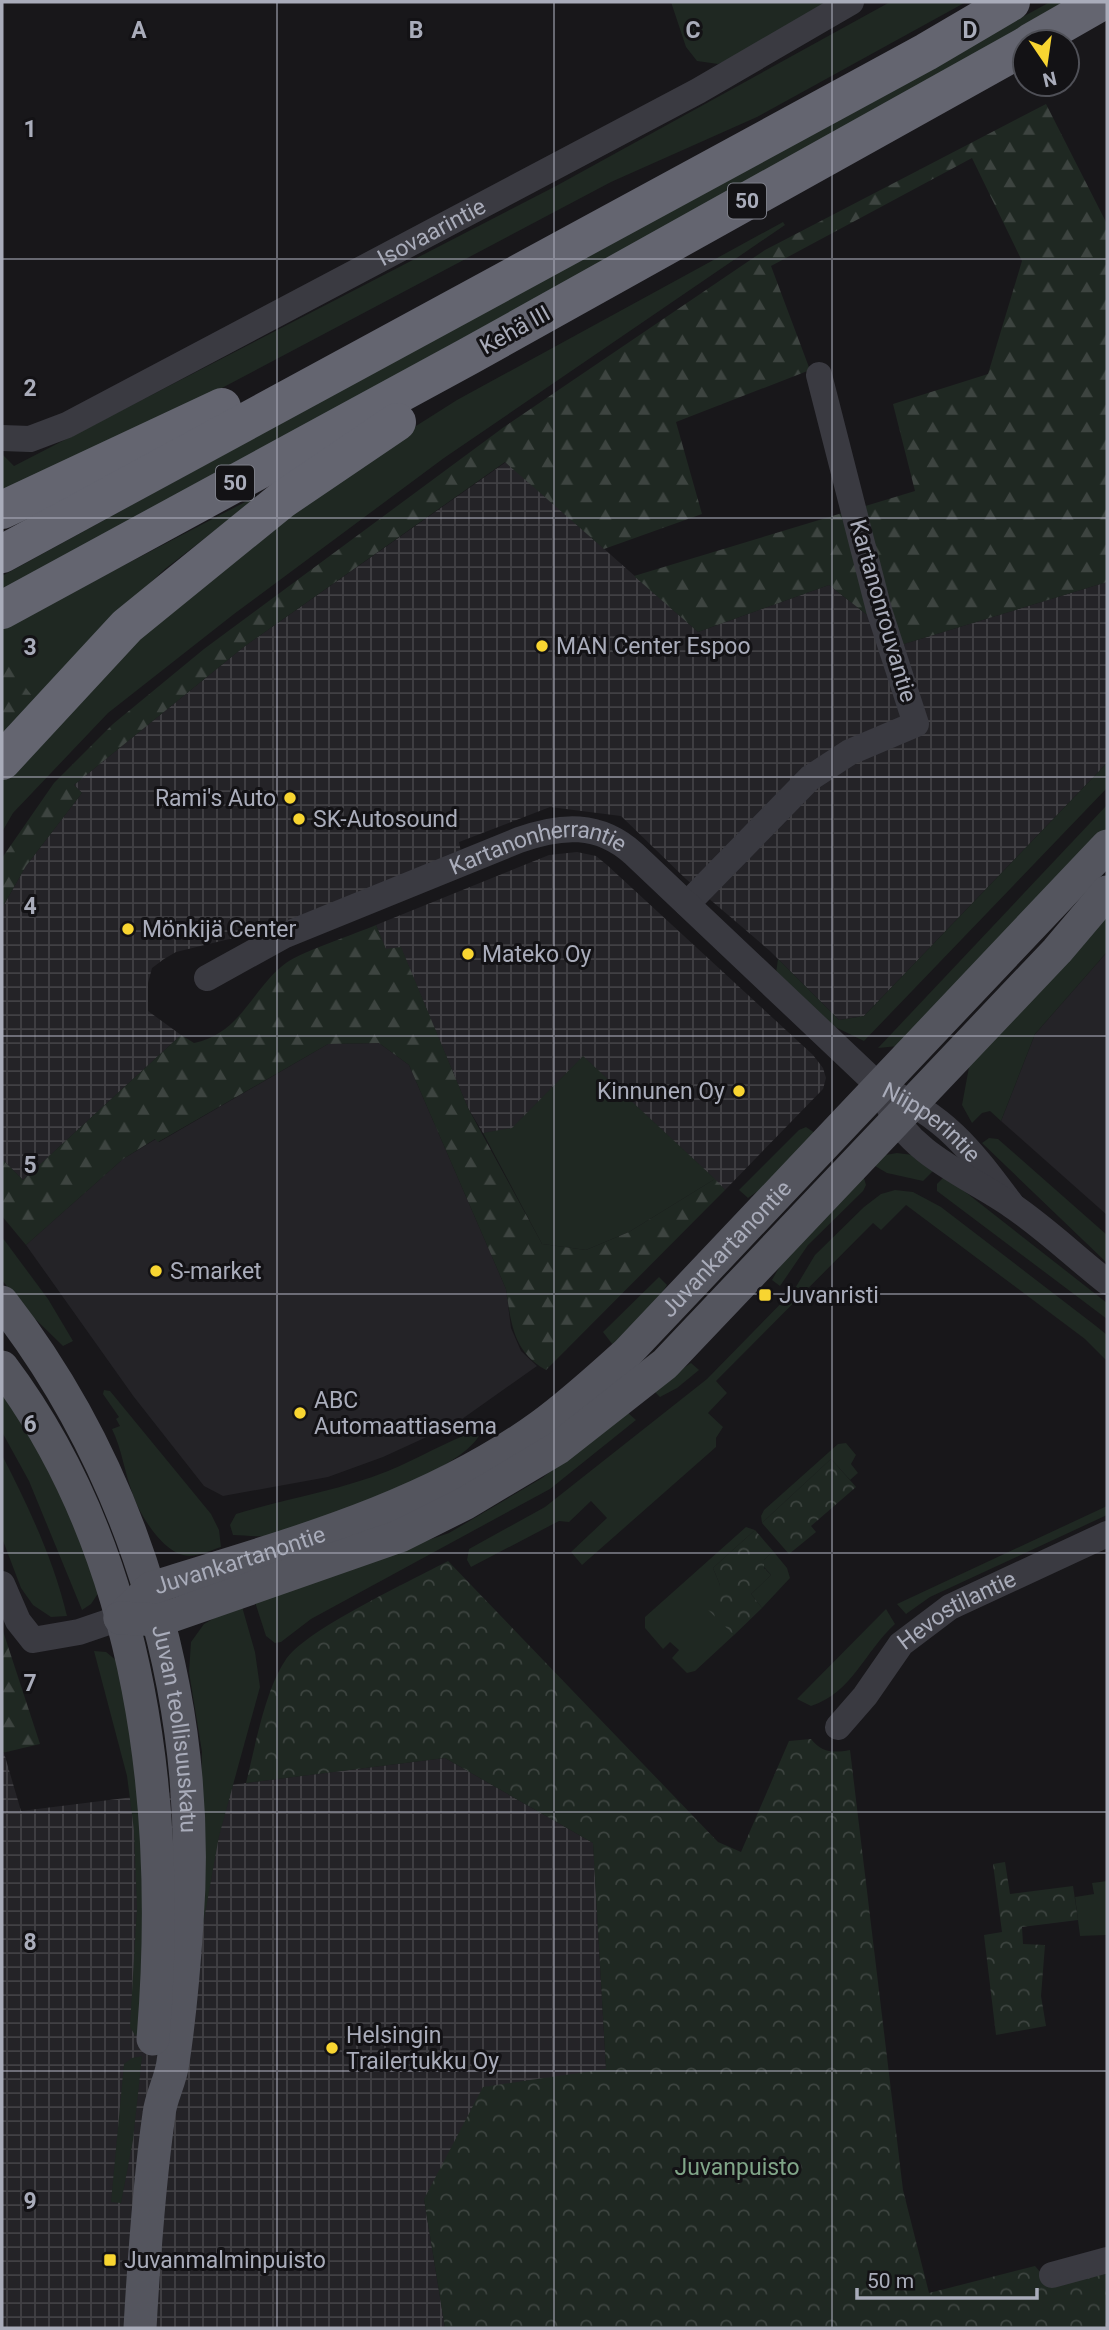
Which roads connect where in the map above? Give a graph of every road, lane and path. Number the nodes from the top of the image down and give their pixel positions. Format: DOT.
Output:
graph roads {
  1 [pos="851,2"];
  2 [pos="1012,2"];
  3 [pos="1101,2"];
  4 [pos="1056,28"];
  5 [pos="1011,54"];
  6 [pos="369,355"];
  7 [pos="469,356"];
  8 [pos="819,375"];
  9 [pos="2,438"];
  10 [pos="2,510"];
  11 [pos="2,554"];
  12 [pos="2,610"];
  13 [pos="2,761"];
  14 [pos="1107,846"];
  15 [pos="1107,892"];
  16 [pos="687,904"];
  17 [pos="207,978"];
  18 [pos="880,1087"];
  19 [pos="905,1113"];
  20 [pos="1107,1282"];
  21 [pos="2,1302"];
  22 [pos="2,1367"];
  23 [pos="1107,1534"];
  24 [pos="2,1584"];
  25 [pos="151,1588"];
  26 [pos="120,1618"];
  27 [pos="160,1620"];
  28 [pos="838,1727"];
  29 [pos="159,2110"];
  30 [pos="1107,2260"];
  31 [pos="1052,2275"];
  32 [pos="140,2328"];
  1 -- 9 [label="street, Isovaarintie"];
  2 -- 6 [label="highway, Kehä III / 50"];
  3 -- 4 [label="highway"];
  5 -- 7 [label="highway, Kehä III / 50"];
  6 -- 10 [label="highway"];
  6 -- 11 [label="highway, Kehä III / 50"];
  7 -- 12 [label="highway, Kehä III / 50"];
  7 -- 13 [label="highway"];
  8 -- 16 [label="street, Kartanonrouvantie"];
  14 -- 18 [label="main road, Juvankartanontie"];
  15 -- 19 [label="main road, Juvankartanontie"];
  16 -- 17 [label="street, Kartanonherrantie"];
  16 -- 18 [label="street, Kartanonherrantie"];
  18 -- 19 [label="street, Niipperintie"];
  18 -- 25 [label="main road, Juvankartanontie"];
  19 -- 20 [label="street, Niipperintie"];
  19 -- 27 [label="main road, Juvankartanontie"];
  21 -- 25 [label="main road, Juvan teollisuuskatu"];
  22 -- 26 [label="main road, Juvan teollisuuskatu"];
  23 -- 28 [label="street, Hevostilantie"];
  24 -- 26 [label="street"];
  25 -- 26 [label="main road, Juvankartanontie"];
  25 -- 27 [label="main road, Juvan teollisuuskatu"];
  26 -- 27 [label="main road, Juvankartanontie"];
  26 -- 29 [label="main road, Juvan teollisuuskatu"];
  27 -- 29 [label="main road, Juvan teollisuuskatu"];
  29 -- 32 [label="main road, Juvan teollisuuskatu"];
  30 -- 31 [label="street"];
}
